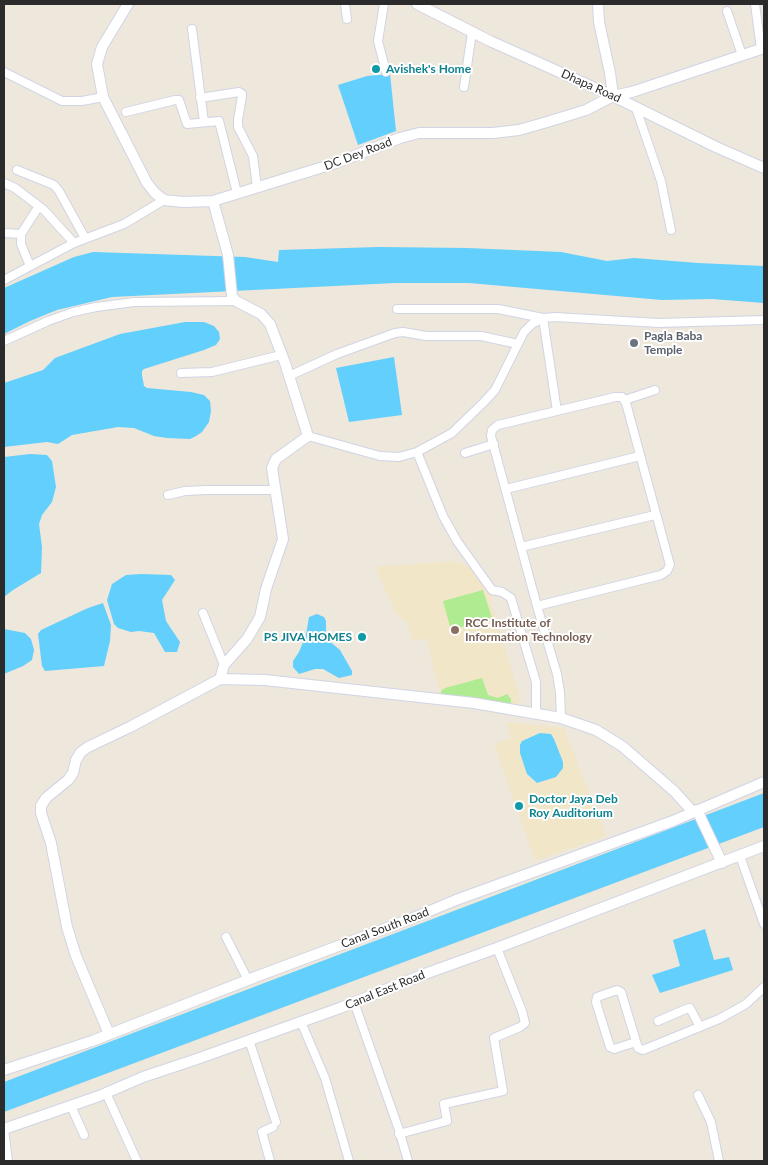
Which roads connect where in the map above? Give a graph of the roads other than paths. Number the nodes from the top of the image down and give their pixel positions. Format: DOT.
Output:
graph roads {
  1 [pos="128,4"];
  2 [pos="345,4"];
  3 [pos="384,4"];
  4 [pos="417,4"];
  5 [pos="598,4"];
  6 [pos="754,4"];
  7 [pos="727,11"];
  8 [pos="347,19"];
  9 [pos="192,29"];
  10 [pos="472,32"];
  11 [pos="762,48"];
  12 [pos="742,55"];
  13 [pos="4,72"];
  14 [pos="386,72"];
  15 [pos="464,87"];
  16 [pos="103,96"];
  17 [pos="613,96"];
  18 [pos="200,98"];
  19 [pos="636,108"];
  20 [pos="126,112"];
  21 [pos="204,122"];
  22 [pos="764,168"];
  23 [pos="17,170"];
  24 [pos="4,183"];
  25 [pos="257,187"];
  26 [pos="237,193"];
  27 [pos="164,200"];
  28 [pos="213,200"];
  29 [pos="39,206"];
  30 [pos="671,230"];
  31 [pos="4,233"];
  32 [pos="21,234"];
  33 [pos="85,238"];
  34 [pos="74,242"];
  35 [pos="30,266"];
  36 [pos="4,280"];
  37 [pos="234,299"];
  38 [pos="396,309"];
  39 [pos="543,318"];
  40 [pos="764,320"];
  41 [pos="4,341"];
  42 [pos="518,344"];
  43 [pos="282,354"];
  44 [pos="181,373"];
  45 [pos="289,376"];
  46 [pos="655,390"];
  47 [pos="624,400"];
  48 [pos="557,411"];
  49 [pos="308,436"];
  50 [pos="494,444"];
  51 [pos="417,452"];
  52 [pos="465,453"];
  53 [pos="640,456"];
  54 [pos="506,488"];
  55 [pos="275,490"];
  56 [pos="168,495"];
  57 [pos="655,515"];
  58 [pos="521,547"];
  59 [pos="537,606"];
  60 [pos="203,614"];
  61 [pos="224,665"];
  62 [pos="220,679"];
  63 [pos="536,714"];
  64 [pos="561,718"];
  65 [pos="764,782"];
  66 [pos="697,813"];
  67 [pos="764,846"];
  68 [pos="740,856"];
  69 [pos="720,858"];
  70 [pos="761,904"];
  71 [pos="764,924"];
  72 [pos="226,936"];
  73 [pos="497,948"];
  74 [pos="248,980"];
  75 [pos="764,987"];
  76 [pos="354,1002"];
  77 [pos="658,1021"];
  78 [pos="301,1022"];
  79 [pos="700,1027"];
  80 [pos="109,1034"];
  81 [pos="250,1040"];
  82 [pos="636,1042"];
  83 [pos="4,1070"];
  84 [pos="106,1093"];
  85 [pos="698,1095"];
  86 [pos="71,1106"];
  87 [pos="4,1129"];
  88 [pos="399,1134"];
  89 [pos="84,1135"];
  90 [pos="8,1161"];
  91 [pos="137,1161"];
  92 [pos="270,1161"];
  93 [pos="349,1161"];
  94 [pos="408,1161"];
  95 [pos="719,1161"];
  1 -- 16 [label="street"];
  2 -- 8 [label="street"];
  3 -- 14 [label="street"];
  4 -- 10 [label="street, Dhapa Road"];
  5 -- 17 [label="street"];
  6 -- 11 [label="street"];
  7 -- 12 [label="street"];
  9 -- 18 [label="street"];
  10 -- 15 [label="street"];
  10 -- 17 [label="street, Dhapa Road"];
  11 -- 12 [label="street, DC Dey Road"];
  12 -- 17 [label="street, DC Dey Road"];
  13 -- 16 [label="street"];
  16 -- 27 [label="street"];
  17 -- 19 [label="street, Dhapa Road"];
  17 -- 25 [label="street, DC Dey Road"];
  18 -- 21 [label="street"];
  18 -- 25 [label="street"];
  19 -- 22 [label="street, Dhapa Road"];
  19 -- 30 [label="street"];
  20 -- 21 [label="street"];
  21 -- 26 [label="street"];
  23 -- 33 [label="street"];
  24 -- 29 [label="street"];
  25 -- 26 [label="street, DC Dey Road"];
  26 -- 28 [label="street, DC Dey Road"];
  27 -- 28 [label="street, DC Dey Road"];
  27 -- 33 [label="street"];
  28 -- 37 [label="street"];
  29 -- 32 [label="street"];
  29 -- 34 [label="street"];
  31 -- 32 [label="street"];
  32 -- 35 [label="street"];
  33 -- 34 [label="street"];
  34 -- 35 [label="street"];
  35 -- 36 [label="street"];
  37 -- 41 [label="street"];
  37 -- 43 [label="street"];
  38 -- 39 [label="street"];
  39 -- 40 [label="street"];
  39 -- 42 [label="street"];
  39 -- 48 [label="street"];
  42 -- 45 [label="street"];
  42 -- 51 [label="street"];
  43 -- 44 [label="street"];
  43 -- 45 [label="street"];
  45 -- 49 [label="street"];
  46 -- 47 [label="street"];
  47 -- 48 [label="street"];
  47 -- 53 [label="street"];
  48 -- 50 [label="street"];
  49 -- 51 [label="street"];
  49 -- 55 [label="street"];
  50 -- 52 [label="street"];
  50 -- 54 [label="street"];
  51 -- 63 [label="street"];
  53 -- 54 [label="street"];
  53 -- 57 [label="street"];
  54 -- 58 [label="street"];
  55 -- 56 [label="street"];
  55 -- 61 [label="street"];
  57 -- 58 [label="street"];
  57 -- 59 [label="street"];
  58 -- 59 [label="street"];
  59 -- 64 [label="street"];
  60 -- 61 [label="street"];
  61 -- 62 [label="street"];
  62 -- 63 [label="street"];
  62 -- 80 [label="street"];
  63 -- 64 [label="street"];
  64 -- 66 [label="street"];
  65 -- 66 [label="street, Canal South Road"];
  66 -- 69 [label="street"];
  66 -- 74 [label="street, Canal South Road"];
  67 -- 68 [label="street, Canal East Road"];
  68 -- 69 [label="street, Canal East Road"];
  68 -- 70 [label="street"];
  69 -- 73 [label="street, Canal East Road"];
  70 -- 71 [label="street"];
  72 -- 74 [label="street"];
  73 -- 76 [label="street, Canal East Road"];
  73 -- 88 [label="street"];
  74 -- 80 [label="street, Canal South Road"];
  75 -- 79 [label="street"];
  76 -- 78 [label="street, Canal East Road"];
  76 -- 88 [label="street"];
  77 -- 79 [label="street"];
  78 -- 81 [label="street, Canal East Road"];
  78 -- 93 [label="street"];
  79 -- 82 [label="street"];
  80 -- 83 [label="street, Canal South Road"];
  81 -- 84 [label="street, Canal East Road"];
  81 -- 92 [label="street"];
  82 -- 82 [label="street"];
  84 -- 86 [label="street, Canal East Road"];
  84 -- 91 [label="street"];
  85 -- 95 [label="street"];
  86 -- 87 [label="street, Canal East Road"];
  86 -- 89 [label="street"];
  87 -- 90 [label="street"];
  88 -- 94 [label="street"];
}
